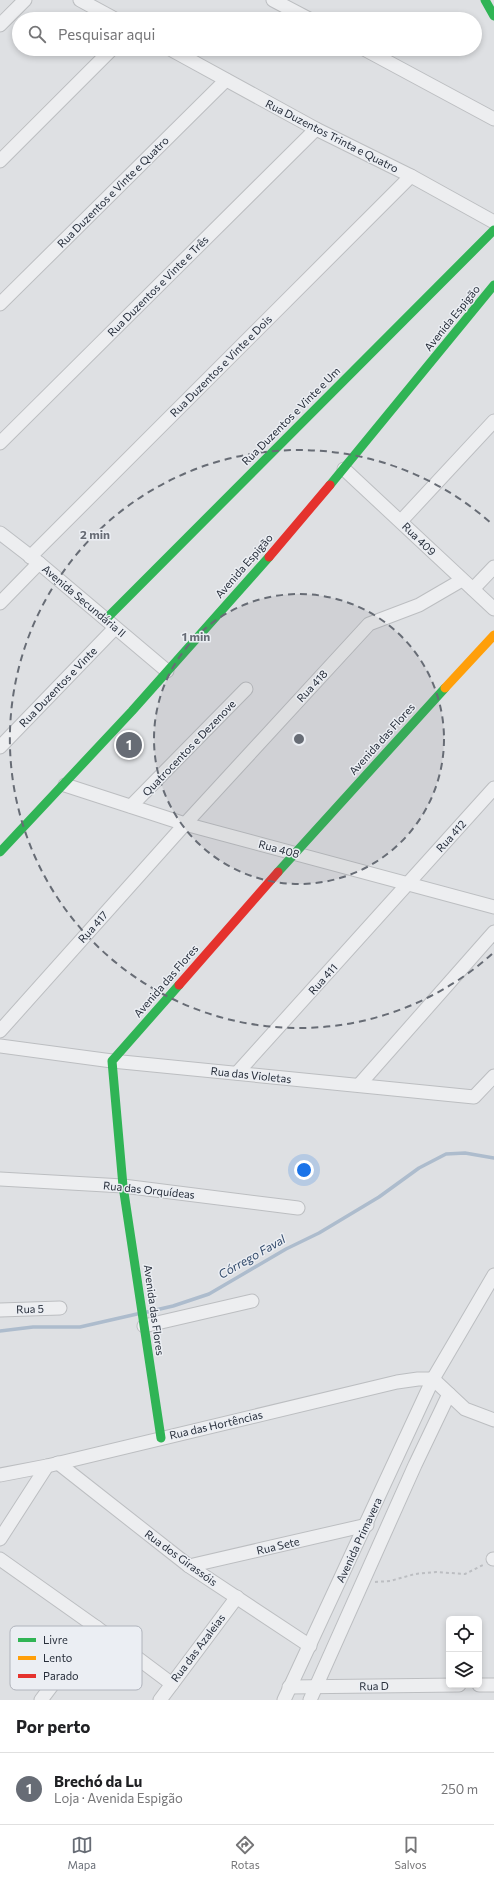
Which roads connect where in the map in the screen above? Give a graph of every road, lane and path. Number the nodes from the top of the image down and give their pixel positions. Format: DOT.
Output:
graph roads {
  1 [pos="25,0"];
  2 [pos="80,0"];
  3 [pos="273,0"];
  4 [pos="485,0"];
  5 [pos="13,12"];
  6 [pos="102,12"];
  7 [pos="296,12"];
  8 [pos="12,13"];
  9 [pos="494,16"];
  10 [pos="0,25"];
  11 [pos="105,56"];
  12 [pos="183,56"];
  13 [pos="377,56"];
  14 [pos="226,80"];
  15 [pos="494,119"];
  16 [pos="316,129"];
  17 [pos="0,161"];
  18 [pos="411,176"];
  19 [pos="494,222"];
  20 [pos="494,230"];
  21 [pos="494,285"];
  22 [pos="0,304"];
  23 [pos="494,421"];
  24 [pos="0,443"];
  25 [pos="344,469"];
  26 [pos="401,521"];
  27 [pos="0,533"];
  28 [pos="35,560"];
  29 [pos="494,567"];
  30 [pos="462,580"];
  31 [pos="473,589"];
  32 [pos="0,604"];
  33 [pos="494,609"];
  34 [pos="110,624"];
  35 [pos="494,635"];
  36 [pos="167,671"];
  37 [pos="246,689"];
  38 [pos="0,747"];
  39 [pos="65,785"];
  40 [pos="494,788"];
  41 [pos="131,806"];
  42 [pos="185,824"];
  43 [pos="0,852"];
  44 [pos="294,853"];
  45 [pos="408,884"];
  46 [pos="494,907"];
  47 [pos="494,932"];
  48 [pos="0,1031"];
  49 [pos="0,1046"];
  50 [pos="112,1062"];
  51 [pos="237,1074"];
  52 [pos="494,1076"];
  53 [pos="359,1086"];
  54 [pos="0,1179"];
  55 [pos="123,1186"];
  56 [pos="298,1208"];
  57 [pos="494,1275"];
  58 [pos="491,1289"];
  59 [pos="252,1301"];
  60 [pos="60,1308"];
  61 [pos="0,1310"];
  62 [pos="144,1326"];
  63 [pos="433,1379"];
  64 [pos="449,1394"];
  65 [pos="494,1420"];
  66 [pos="161,1438"];
  67 [pos="52,1465"];
  68 [pos="0,1475"];
  69 [pos="367,1525"];
  70 [pos="1,1531"];
  71 [pos="0,1559"];
  72 [pos="493,1559"];
  73 [pos="189,1566"];
  74 [pos="362,1583"];
  75 [pos="237,1597"];
  76 [pos="95,1626"];
  77 [pos="310,1646"];
  78 [pos="142,1662"];
  79 [pos="172,1684"];
  80 [pos="494,1684"];
  81 [pos="446,1685"];
  82 [pos="482,1685"];
  83 [pos="289,1687"];
  84 [pos="316,1687"];
  85 [pos="49,1690"];
  86 [pos="41,1700"];
  87 [pos="160,1700"];
  88 [pos="284,1700"];
  89 [pos="310,1700"];
  1 -- 5 [label="street"];
  2 -- 6 [label="street"];
  3 -- 7 [label="street"];
  4 -- 9 [label="street"];
  8 -- 10 [label="street"];
  11 -- 17 [label="street"];
  12 -- 14 [label="street, Rua Duzentos Trinta e Quatro"];
  13 -- 15 [label="street"];
  14 -- 16 [label="street, Rua Duzentos Trinta e Quatro"];
  14 -- 22 [label="street, Rua Duzentos e Vinte e Quatro"];
  16 -- 18 [label="street, Rua Duzentos Trinta e Quatro"];
  16 -- 24 [label="street, Rua Duzentos e Vinte e Três"];
  18 -- 19 [label="street, Rua Duzentos Trinta e Quatro"];
  18 -- 28 [label="street, Rua Duzentos e Vinte e Dois"];
  20 -- 34 [label="street, Rua Duzentos e Vinte e Um"];
  21 -- 25 [label="street, Avenida Espigão"];
  23 -- 26 [label="street"];
  25 -- 26 [label="street, Rua 409"];
  25 -- 36 [label="street, Avenida Espigão"];
  26 -- 30 [label="street, Rua 409"];
  27 -- 28 [label="street, Avenida Secundária II"];
  28 -- 32 [label="street, Rua Duzentos e Vinte e Dois"];
  28 -- 34 [label="street, Avenida Secundária II"];
  29 -- 31 [label="street"];
  30 -- 31 [label="street, Rua 409"];
  30 -- 42 [label="street, Rua 418"];
  31 -- 33 [label="street, Rua 409"];
  34 -- 36 [label="street, Avenida Secundária II"];
  34 -- 38 [label="street, Rua Duzentos e Vinte"];
  35 -- 44 [label="street, Avenida das Flores"];
  36 -- 39 [label="street, Avenida Espigão"];
  37 -- 41 [label="street, Quatrocentos e Dezenove"];
  39 -- 41 [label="street, Rua 408"];
  39 -- 43 [label="street, Avenida Espigão"];
  40 -- 45 [label="street, Rua 412"];
  41 -- 42 [label="street, Rua 408"];
  42 -- 44 [label="street, Rua 408"];
  42 -- 48 [label="street, Rua 417"];
  44 -- 45 [label="street, Rua 408"];
  44 -- 50 [label="street, Avenida das Flores"];
  45 -- 46 [label="street, Rua 408"];
  45 -- 51 [label="street, Rua 411"];
  47 -- 53 [label="street"];
  49 -- 50 [label="street, Rua das Violetas"];
  50 -- 51 [label="street, Rua das Violetas"];
  50 -- 55 [label="street, Avenida das Flores"];
  51 -- 53 [label="street, Rua das Violetas"];
  52 -- 53 [label="street, Rua das Violetas"];
  54 -- 55 [label="street, Rua das Orquídeas"];
  55 -- 56 [label="street, Rua das Orquídeas"];
  55 -- 62 [label="street, Avenida das Flores"];
  57 -- 58 [label="street, Avenida Primavera"];
  58 -- 63 [label="street, Avenida Primavera"];
  59 -- 62 [label="street"];
  60 -- 61 [label="street, Rua 5"];
  62 -- 66 [label="street, Avenida das Flores"];
  63 -- 64 [label="street"];
  63 -- 66 [label="street, Rua das Hortências"];
  63 -- 69 [label="street, Avenida Primavera"];
  64 -- 65 [label="street"];
  64 -- 74 [label="street, Avenida Primavera"];
  66 -- 67 [label="street, Rua das Hortências"];
  67 -- 68 [label="street, Rua das Hortências"];
  67 -- 70 [label="street"];
  67 -- 73 [label="street, Rua dos Girassóis"];
  69 -- 73 [label="street, Rua Sete"];
  69 -- 77 [label="street, Avenida Primavera"];
  71 -- 76 [label="street"];
  72 -- 74 [label="path"];
  73 -- 75 [label="street, Rua dos Girassóis"];
  74 -- 84 [label="street, Avenida Primavera"];
  75 -- 77 [label="street, Rua dos Girassóis"];
  75 -- 79 [label="street, Rua das Azaleias"];
  77 -- 83 [label="street, Avenida Primavera"];
  78 -- 79 [label="street"];
  79 -- 87 [label="street, Rua das Azaleias"];
  80 -- 82 [label="street"];
  81 -- 84 [label="street, Rua D"];
  83 -- 84 [label="street, Rua D"];
  83 -- 88 [label="street, Avenida Primavera"];
  84 -- 89 [label="street, Avenida Primavera"];
  85 -- 86 [label="street"];
}
